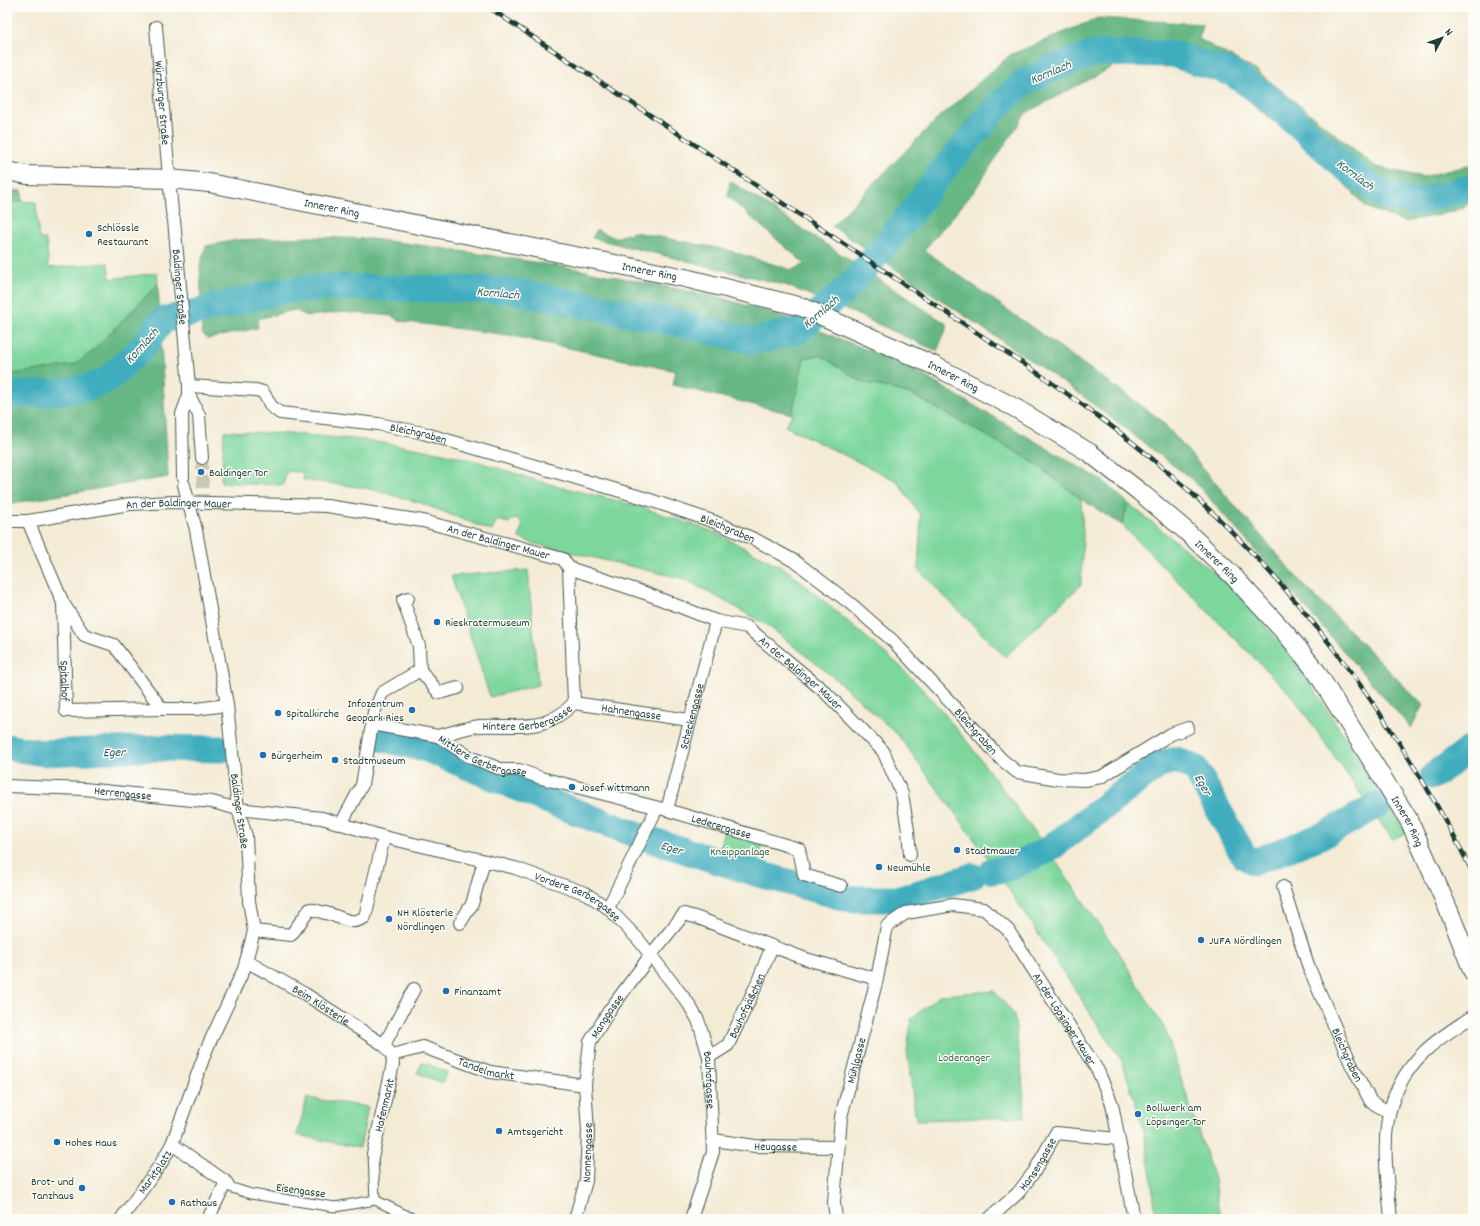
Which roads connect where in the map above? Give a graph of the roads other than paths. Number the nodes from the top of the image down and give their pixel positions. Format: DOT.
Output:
graph roads {
  1 [pos="156,27"];
  2 [pos="7,171"];
  3 [pos="170,179"];
  4 [pos="189,391"];
  5 [pos="202,458"];
  6 [pos="204,499"];
  7 [pos="187,502"];
  8 [pos="7,521"];
  9 [pos="28,521"];
  10 [pos="196,530"];
  11 [pos="569,568"];
  12 [pos="408,598"];
  13 [pos="64,603"];
  14 [pos="716,621"];
  15 [pos="420,670"];
  16 [pos="458,688"];
  17 [pos="574,703"];
  18 [pos="227,705"];
  19 [pos="162,709"];
  20 [pos="689,720"];
  21 [pos="371,724"];
  22 [pos="1188,728"];
  23 [pos="438,736"];
  24 [pos="7,786"];
  25 [pos="626,800"];
  26 [pos="238,809"];
  27 [pos="662,809"];
  28 [pos="341,824"];
  29 [pos="384,838"];
  30 [pos="910,856"];
  31 [pos="484,861"];
  32 [pos="841,886"];
  33 [pos="1283,887"];
  34 [pos="608,908"];
  35 [pos="906,913"];
  36 [pos="460,923"];
  37 [pos="254,931"];
  38 [pos="772,946"];
  39 [pos="650,956"];
  40 [pos="246,961"];
  41 [pos="1473,972"];
  42 [pos="877,979"];
  43 [pos="414,989"];
  44 [pos="1473,1016"];
  45 [pos="384,1045"];
  46 [pos="392,1055"];
  47 [pos="709,1057"];
  48 [pos="585,1085"];
  49 [pos="1389,1112"];
  50 [pos="177,1128"];
  51 [pos="1118,1139"];
  52 [pos="714,1140"];
  53 [pos="172,1144"];
  54 [pos="838,1147"];
  55 [pos="373,1154"];
  56 [pos="226,1182"];
  57 [pos="375,1200"];
  58 [pos="121,1219"];
  59 [pos="208,1219"];
  60 [pos="414,1219"];
  61 [pos="575,1219"];
  62 [pos="690,1219"];
  63 [pos="836,1219"];
  64 [pos="989,1219"];
  65 [pos="1134,1219"];
  66 [pos="1391,1219"];
  1 -- 3 [label="street, Würzburger Straße"];
  2 -- 3 [label="main road, Innerer Ring"];
  3 -- 4 [label="street, Baldinger Straße"];
  3 -- 41 [label="main road, Innerer Ring"];
  4 -- 5 [label="street, Baldinger Straße"];
  4 -- 7 [label="street, Baldinger Straße"];
  4 -- 22 [label="street, Bleichgraben"];
  6 -- 7 [label="street, An der Baldinger Mauer"];
  6 -- 10 [label="street, Baldinger Straße"];
  6 -- 11 [label="street, An der Baldinger Mauer"];
  7 -- 9 [label="street, An der Baldinger Mauer"];
  7 -- 10 [label="street, Baldinger Straße"];
  8 -- 9 [label="street, An der Baldinger Mauer"];
  9 -- 13 [label="street, Spitalhof"];
  10 -- 18 [label="street, Baldinger Straße"];
  11 -- 14 [label="street, An der Baldinger Mauer"];
  11 -- 17 [label="street, Hintere Gerbergasse"];
  12 -- 15 [label="street"];
  13 -- 19 [label="street, Spitalhof"];
  13 -- 19 [label="street, Spitalhof"];
  14 -- 20 [label="street, Scheckengasse"];
  14 -- 30 [label="street, An der Baldinger Mauer"];
  15 -- 16 [label="street"];
  15 -- 21 [label="street"];
  17 -- 20 [label="street, Hahnengasse"];
  17 -- 23 [label="street, Hintere Gerbergasse"];
  18 -- 19 [label="street, Spitalhof"];
  18 -- 26 [label="street, Baldinger Straße"];
  20 -- 27 [label="street, Scheckengasse"];
  21 -- 23 [label="street, Mittlere Gerbergasse"];
  21 -- 28 [label="street"];
  23 -- 25 [label="street, Mittlere Gerbergasse"];
  24 -- 26 [label="street, Herrengasse"];
  25 -- 27 [label="street, Lederergasse"];
  26 -- 28 [label="street, Vordere Gerbergasse"];
  26 -- 37 [label="street, Baldinger Straße"];
  27 -- 32 [label="street, Lederergasse"];
  27 -- 34 [label="street, Scheckengasse"];
  28 -- 29 [label="street, Vordere Gerbergasse"];
  29 -- 31 [label="street, Vordere Gerbergasse"];
  29 -- 37 [label="street"];
  31 -- 34 [label="street, Vordere Gerbergasse"];
  31 -- 36 [label="street"];
  33 -- 49 [label="street, Bleichgraben"];
  34 -- 39 [label="street, Vordere Gerbergasse"];
  35 -- 42 [label="street, Mühlgasse"];
  35 -- 51 [label="street, An der Löpsinger Mauer"];
  37 -- 40 [label="street, Baldinger Straße"];
  38 -- 39 [label="street"];
  38 -- 42 [label="street"];
  38 -- 47 [label="street, Bauhofgäßchen"];
  39 -- 47 [label="street, Bauhofgasse"];
  39 -- 48 [label="street, Manggasse"];
  40 -- 45 [label="street, Beim Klösterle"];
  40 -- 50 [label="street, Baldinger Straße"];
  42 -- 54 [label="street, Mühlgasse"];
  43 -- 45 [label="street"];
  44 -- 49 [label="street"];
  45 -- 46 [label="street, Beim Klösterle"];
  46 -- 48 [label="street, Tändelmarkt"];
  46 -- 55 [label="street, Hafenmarkt"];
  47 -- 52 [label="street, Bauhofgasse"];
  48 -- 61 [label="street, Nonnengasse"];
  49 -- 66 [label="street"];
  50 -- 53 [label="street, Marktplatz"];
  51 -- 64 [label="street, Hansengasse"];
  51 -- 65 [label="street, An der Löpsinger Mauer"];
  52 -- 54 [label="street, Heugasse"];
  52 -- 62 [label="street, Bauhofgasse"];
  53 -- 56 [label="street, Marktplatz"];
  53 -- 58 [label="street, Marktplatz"];
  54 -- 63 [label="street, Mühlgasse"];
  55 -- 57 [label="street"];
  56 -- 57 [label="street, Eisengasse"];
  56 -- 59 [label="street"];
  57 -- 60 [label="street"];
}
